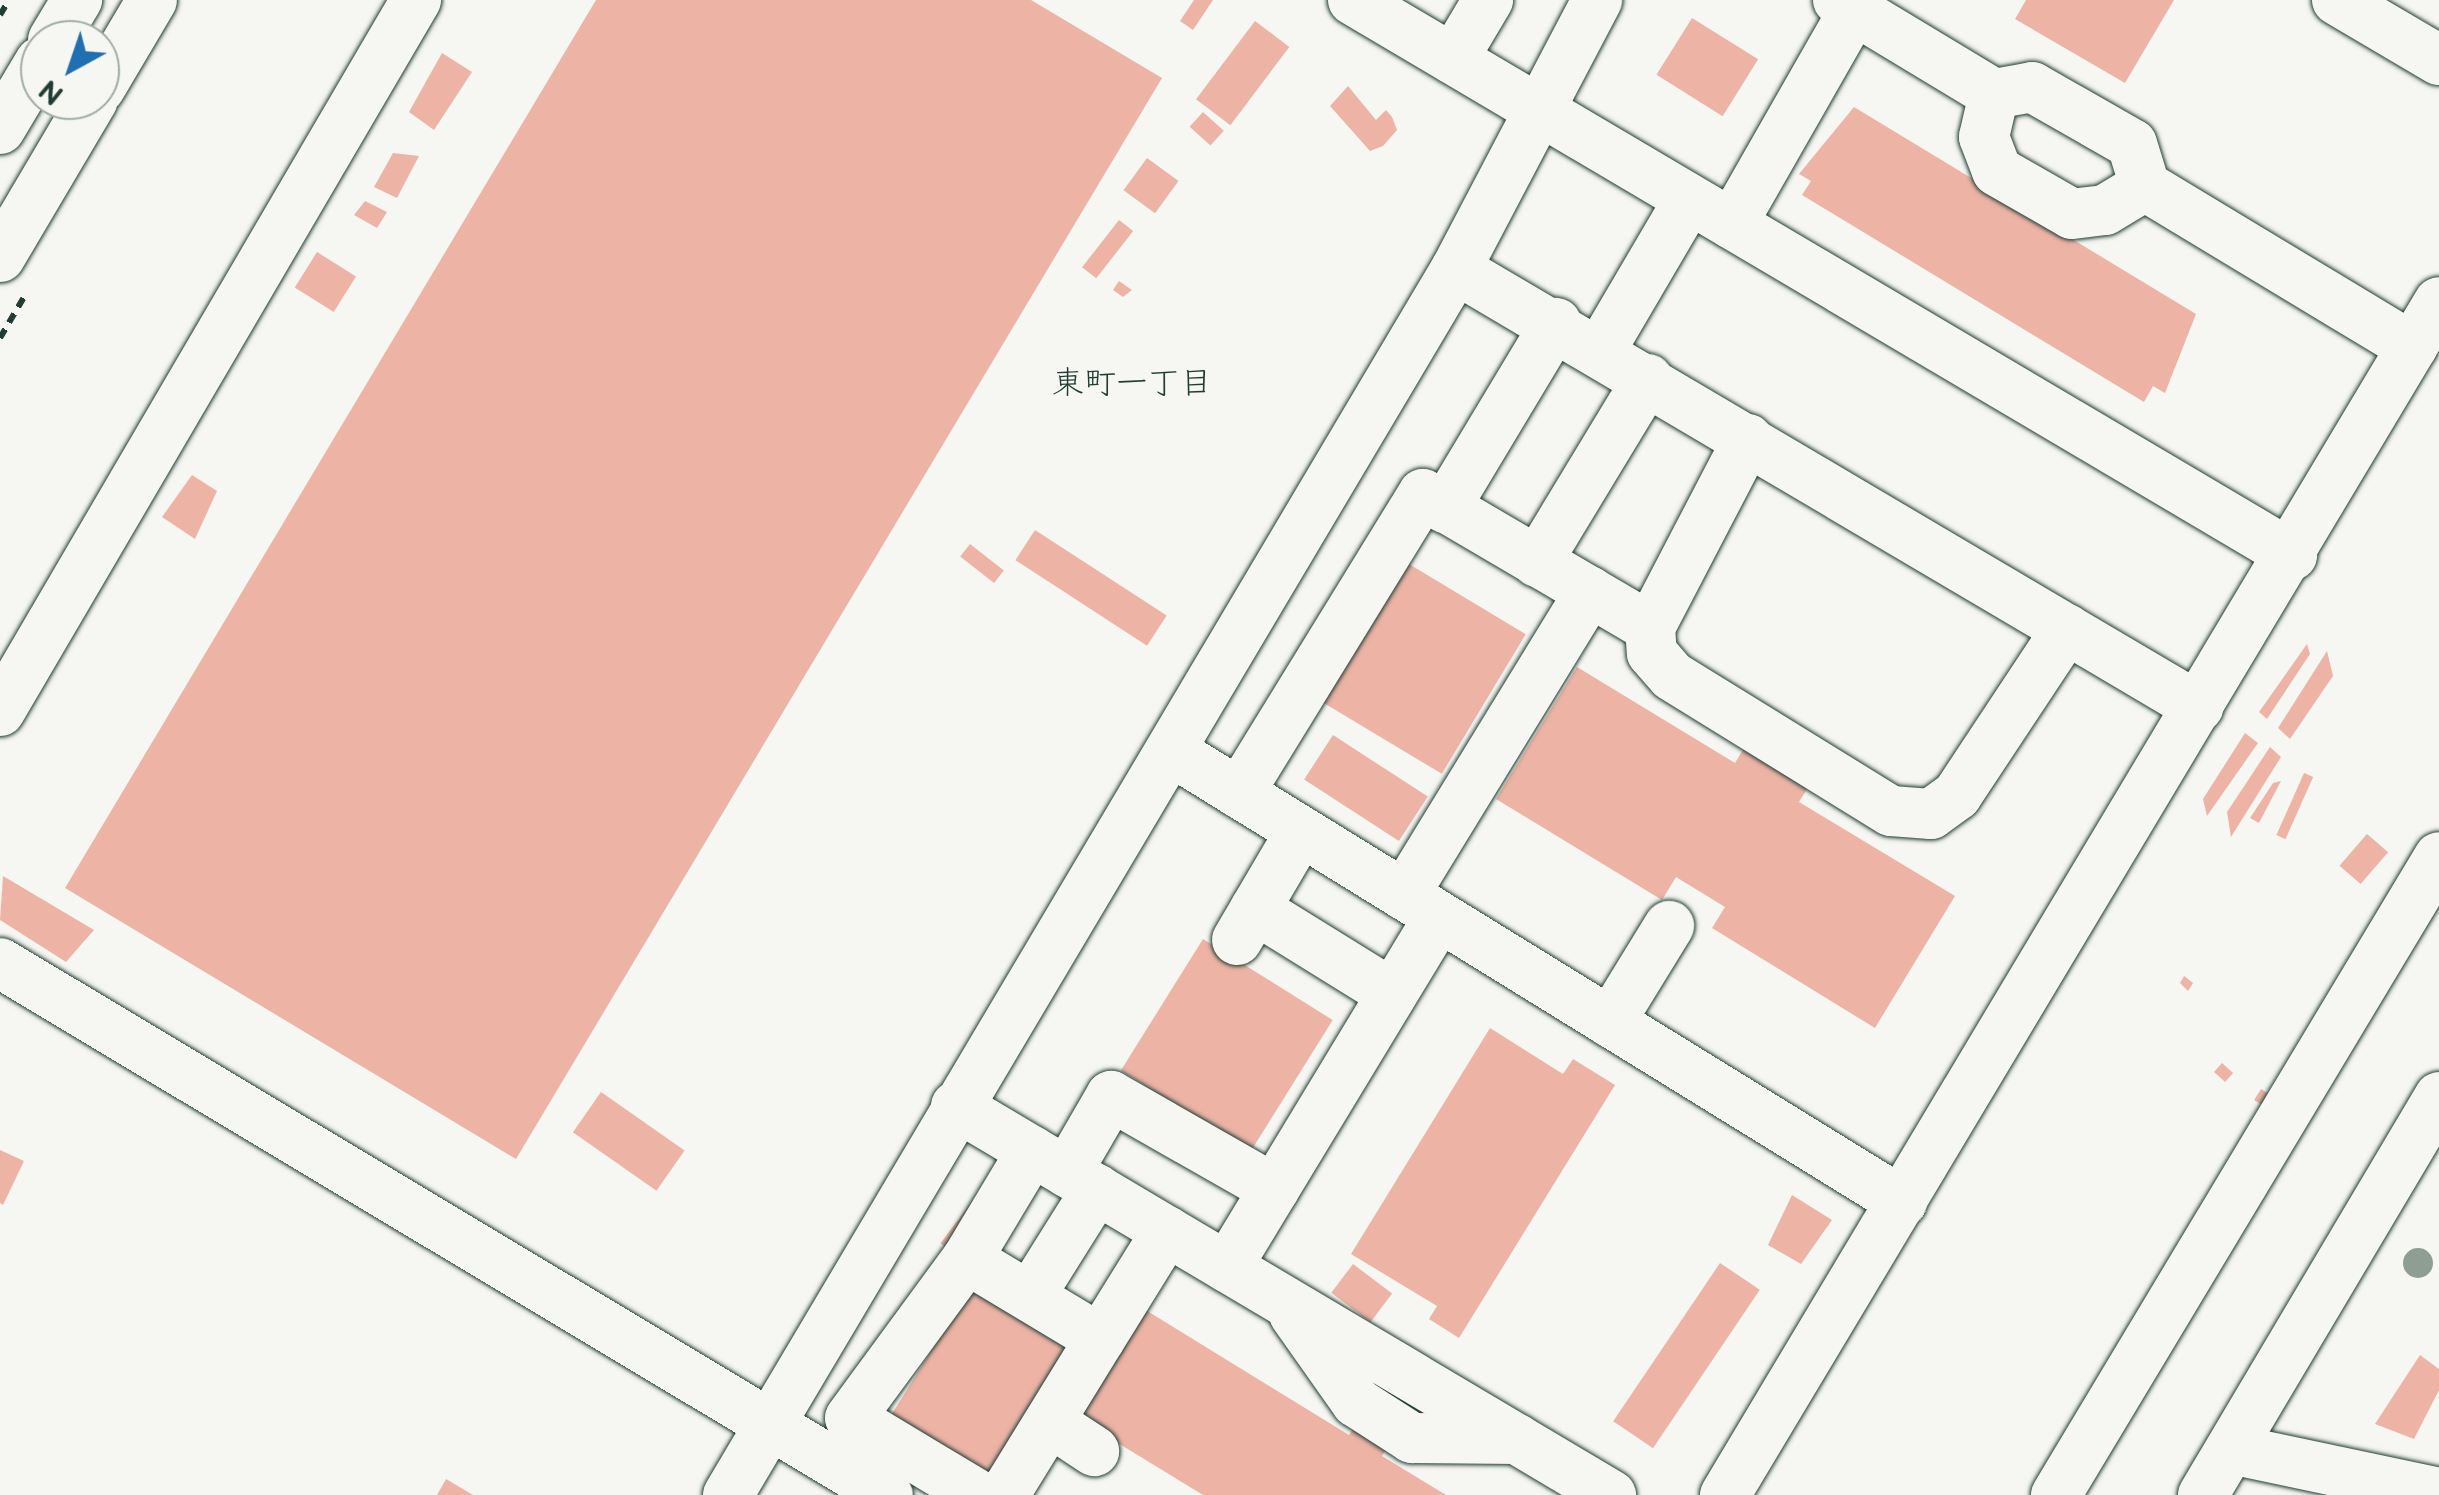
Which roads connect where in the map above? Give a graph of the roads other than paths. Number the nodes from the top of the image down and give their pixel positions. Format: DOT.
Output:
graph roads {
  1 [pos="152,0"];
  2 [pos="416,0"];
  3 [pos="1353,0"];
  4 [pos="1488,0"];
  5 [pos="1598,0"];
  6 [pos="2337,0"];
  7 [pos="1846,5"];
  8 [pos="120,54"];
  9 [pos="1453,58"];
  10 [pos="2439,60"];
  11 [pos="1994,94"];
  12 [pos="20,96"];
  13 [pos="1534,107"];
  14 [pos="81,120"];
  15 [pos="0,129"];
  16 [pos="2146,186"];
  17 [pos="1689,199"];
  18 [pos="1732,224"];
  19 [pos="0,257"];
  20 [pos="1456,269"];
  21 [pos="2439,302"];
  22 [pos="1556,324"];
  23 [pos="2412,348"];
  24 [pos="1600,350"];
  25 [pos="1648,379"];
  26 [pos="1748,440"];
  27 [pos="1446,508"];
  28 [pos="2292,554"];
  29 [pos="1538,562"];
  30 [pos="1590,592"];
  31 [pos="1650,627"];
  32 [pos="2066,628"];
  33 [pos="2198,707"];
  34 [pos="0,711"];
  35 [pos="1171,751"];
  36 [pos="1240,793"];
  37 [pos="1301,832"];
  38 [pos="2439,857"];
  39 [pos="1421,906"];
  40 [pos="1669,926"];
  41 [pos="0,963"];
  42 [pos="1392,994"];
  43 [pos="1610,1022"];
  44 [pos="2439,1097"];
  45 [pos="956,1106"];
  46 [pos="1066,1171"];
  47 [pos="1274,1189"];
  48 [pos="1902,1202"];
  49 [pos="1167,1231"];
  50 [pos="967,1258"];
  51 [pos="1227,1267"];
  52 [pos="1030,1296"];
  53 [pos="1100,1339"];
  54 [pos="782,1406"];
  55 [pos="850,1418"];
  56 [pos="1050,1422"];
  57 [pos="1094,1450"];
  58 [pos="2231,1450"];
  59 [pos="2439,1493"];
  60 [pos="728,1495"];
  61 [pos="888,1495"];
  62 [pos="978,1495"];
  63 [pos="1004,1495"];
  64 [pos="1611,1495"];
  65 [pos="1726,1495"];
  66 [pos="2056,1495"];
  67 [pos="2203,1495"];
  1 -- 8 [label="street"];
  2 -- 34 [label="street"];
  3 -- 9 [label="street"];
  4 -- 9 [label="street"];
  5 -- 13 [label="street"];
  6 -- 10 [label="street"];
  7 -- 11 [label="street"];
  7 -- 18 [label="street"];
  9 -- 13 [label="street"];
  11 -- 16 [label="street"];
  11 -- 16 [label="street"];
  12 -- 15 [label="street"];
  13 -- 17 [label="street"];
  13 -- 20 [label="street"];
  14 -- 19 [label="street"];
  16 -- 23 [label="street"];
  17 -- 18 [label="street"];
  17 -- 24 [label="street"];
  18 -- 28 [label="street"];
  20 -- 22 [label="street"];
  20 -- 35 [label="street"];
  21 -- 23 [label="street"];
  22 -- 24 [label="street"];
  22 -- 27 [label="street"];
  23 -- 28 [label="street"];
  24 -- 25 [label="street"];
  25 -- 26 [label="street"];
  25 -- 29 [label="street"];
  26 -- 31 [label="street"];
  26 -- 32 [label="street"];
  27 -- 29 [label="street"];
  27 -- 36 [label="street"];
  28 -- 33 [label="street"];
  29 -- 30 [label="street"];
  30 -- 31 [label="street"];
  30 -- 39 [label="street"];
  31 -- 32 [label="street"];
  32 -- 33 [label="street"];
  33 -- 48 [label="street"];
  35 -- 36 [label="street"];
  35 -- 45 [label="street"];
  36 -- 37 [label="street"];
  37 -- 39 [label="street"];
  37 -- 42 [label="street"];
  38 -- 66 [label="street"];
  39 -- 42 [label="street"];
  39 -- 43 [label="street"];
  40 -- 43 [label="street"];
  41 -- 54 [label="street"];
  42 -- 47 [label="street"];
  43 -- 48 [label="street"];
  44 -- 58 [label="street"];
  45 -- 46 [label="street"];
  45 -- 54 [label="street"];
  46 -- 47 [label="street"];
  46 -- 49 [label="street"];
  46 -- 50 [label="street"];
  46 -- 52 [label="street"];
  47 -- 51 [label="street"];
  48 -- 65 [label="street"];
  49 -- 51 [label="street"];
  49 -- 53 [label="street"];
  50 -- 52 [label="street"];
  50 -- 55 [label="street"];
  51 -- 64 [label="street"];
  52 -- 53 [label="street"];
  53 -- 56 [label="street"];
  54 -- 55 [label="street"];
  54 -- 60 [label="street"];
  54 -- 61 [label="street"];
  55 -- 62 [label="street"];
  56 -- 57 [label="street"];
  56 -- 63 [label="street"];
  58 -- 59 [label="street"];
  58 -- 67 [label="street"];
}
